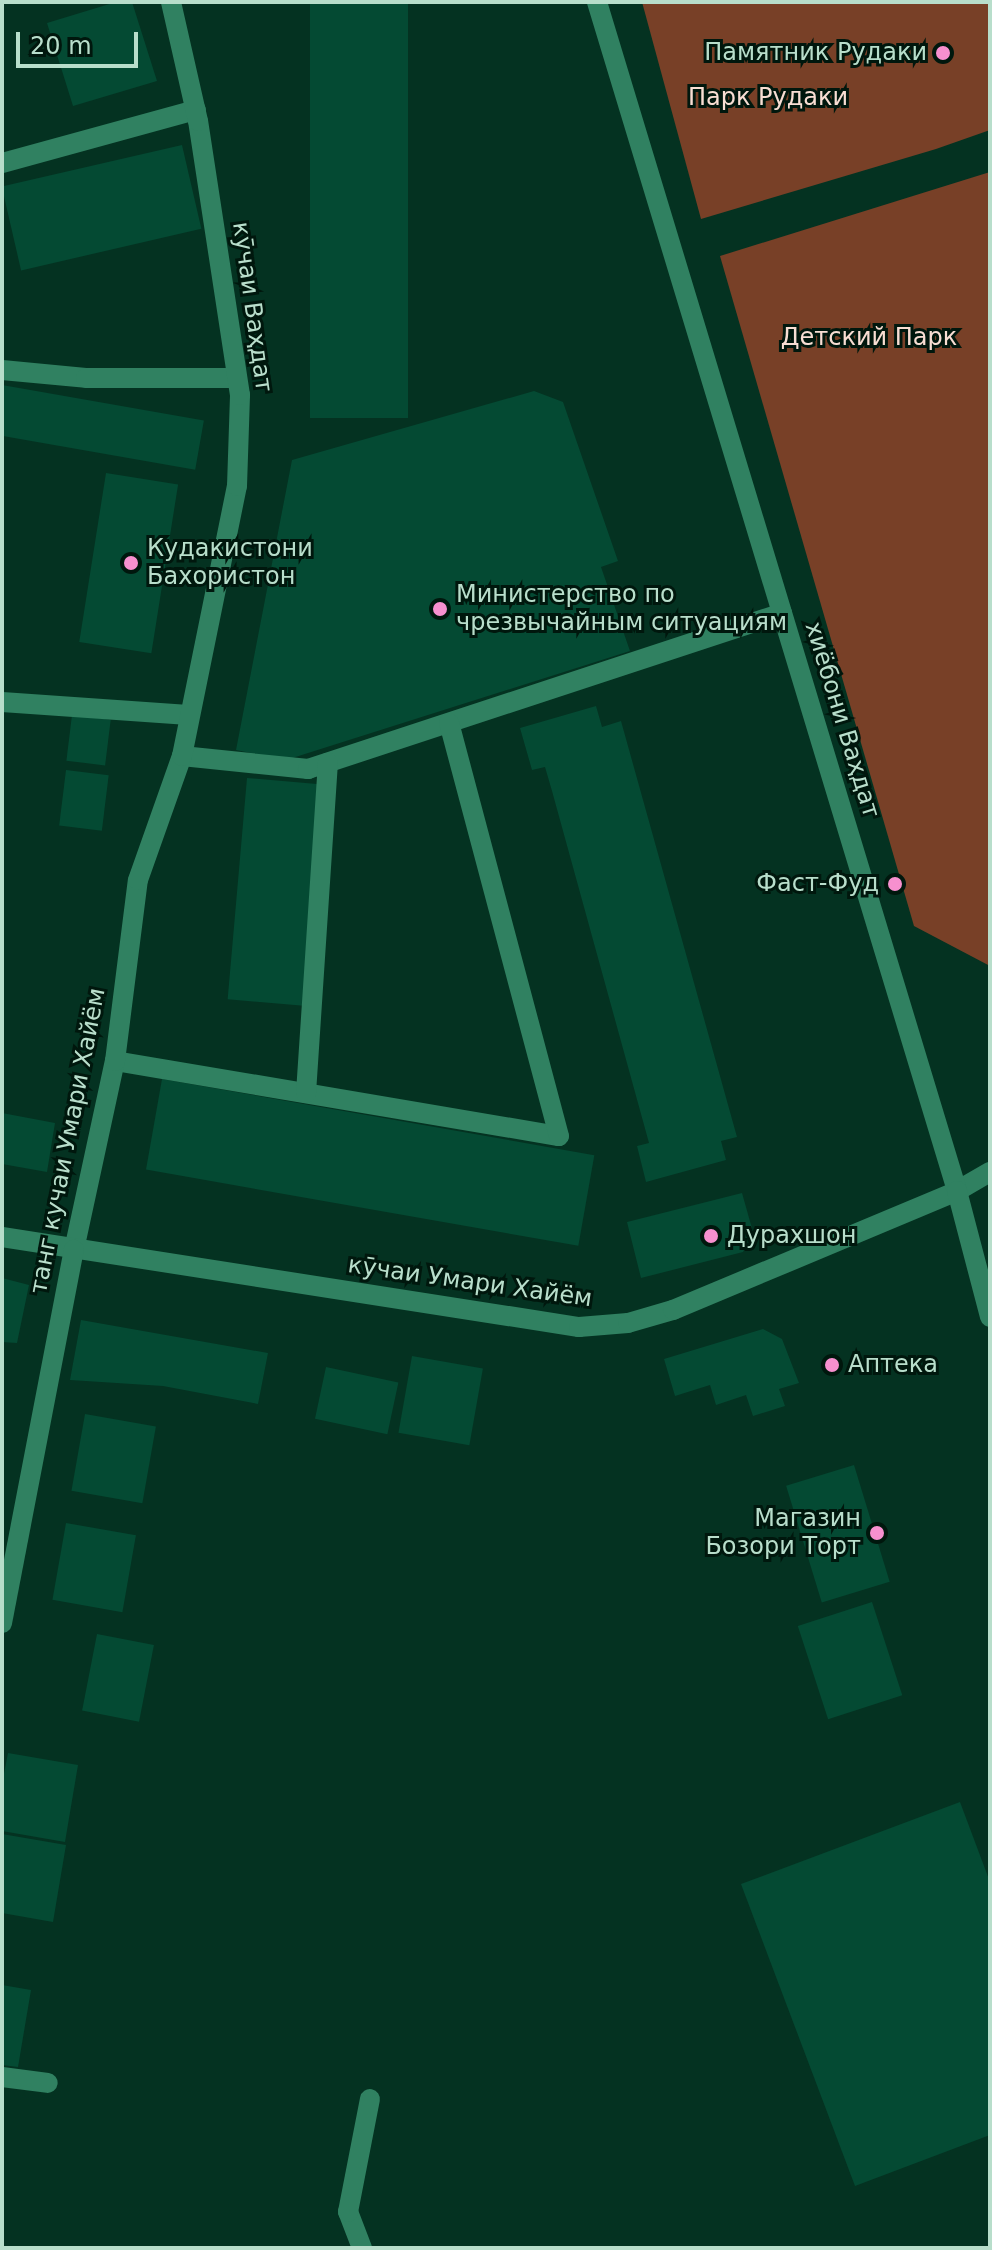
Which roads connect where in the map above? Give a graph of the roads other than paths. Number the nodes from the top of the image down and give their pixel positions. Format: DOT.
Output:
graph roads {
  1 [pos="171,2"];
  2 [pos="597,2"];
  3 [pos="196,110"];
  4 [pos="2,163"];
  5 [pos="2,370"];
  6 [pos="237,378"];
  7 [pos="782,613"];
  8 [pos="2,702"];
  9 [pos="189,715"];
  10 [pos="449,723"];
  11 [pos="182,756"];
  12 [pos="328,763"];
  13 [pos="115,1061"];
  14 [pos="306,1093"];
  15 [pos="990,1172"];
  16 [pos="957,1191"];
  17 [pos="2,1237"];
  18 [pos="74,1250"];
  19 [pos="990,1317"];
  20 [pos="2,1623"];
  21 [pos="2,2077"];
  22 [pos="48,2083"];
  23 [pos="370,2099"];
  24 [pos="362,2248"];
  1 -- 3 [label="street, кӯчаи Ваҳдат"];
  2 -- 7 [label="street, хиёбони Ваҳдат"];
  3 -- 4 [label="street"];
  3 -- 6 [label="street, кӯчаи Ваҳдат"];
  5 -- 6 [label="street"];
  6 -- 9 [label="street, кӯчаи Ваҳдат"];
  7 -- 10 [label="street"];
  7 -- 16 [label="street, хиёбони Ваҳдат"];
  8 -- 9 [label="street"];
  9 -- 11 [label="street, танг кучаи Умари Хайём"];
  10 -- 12 [label="street"];
  10 -- 14 [label="street"];
  11 -- 12 [label="street"];
  11 -- 13 [label="street, танг кучаи Умари Хайём"];
  12 -- 14 [label="street"];
  13 -- 14 [label="street"];
  13 -- 18 [label="street, танг кучаи Умари Хайём"];
  15 -- 16 [label="street, кӯчаи Умари Хайём"];
  16 -- 18 [label="street, кӯчаи Умари Хайём"];
  16 -- 19 [label="street, хиёбони Ваҳдат"];
  17 -- 18 [label="street, кӯчаи Умари Хайём"];
  18 -- 20 [label="street, танг кучаи Умари Хайём"];
  21 -- 22 [label="street"];
  23 -- 24 [label="street"];
}
